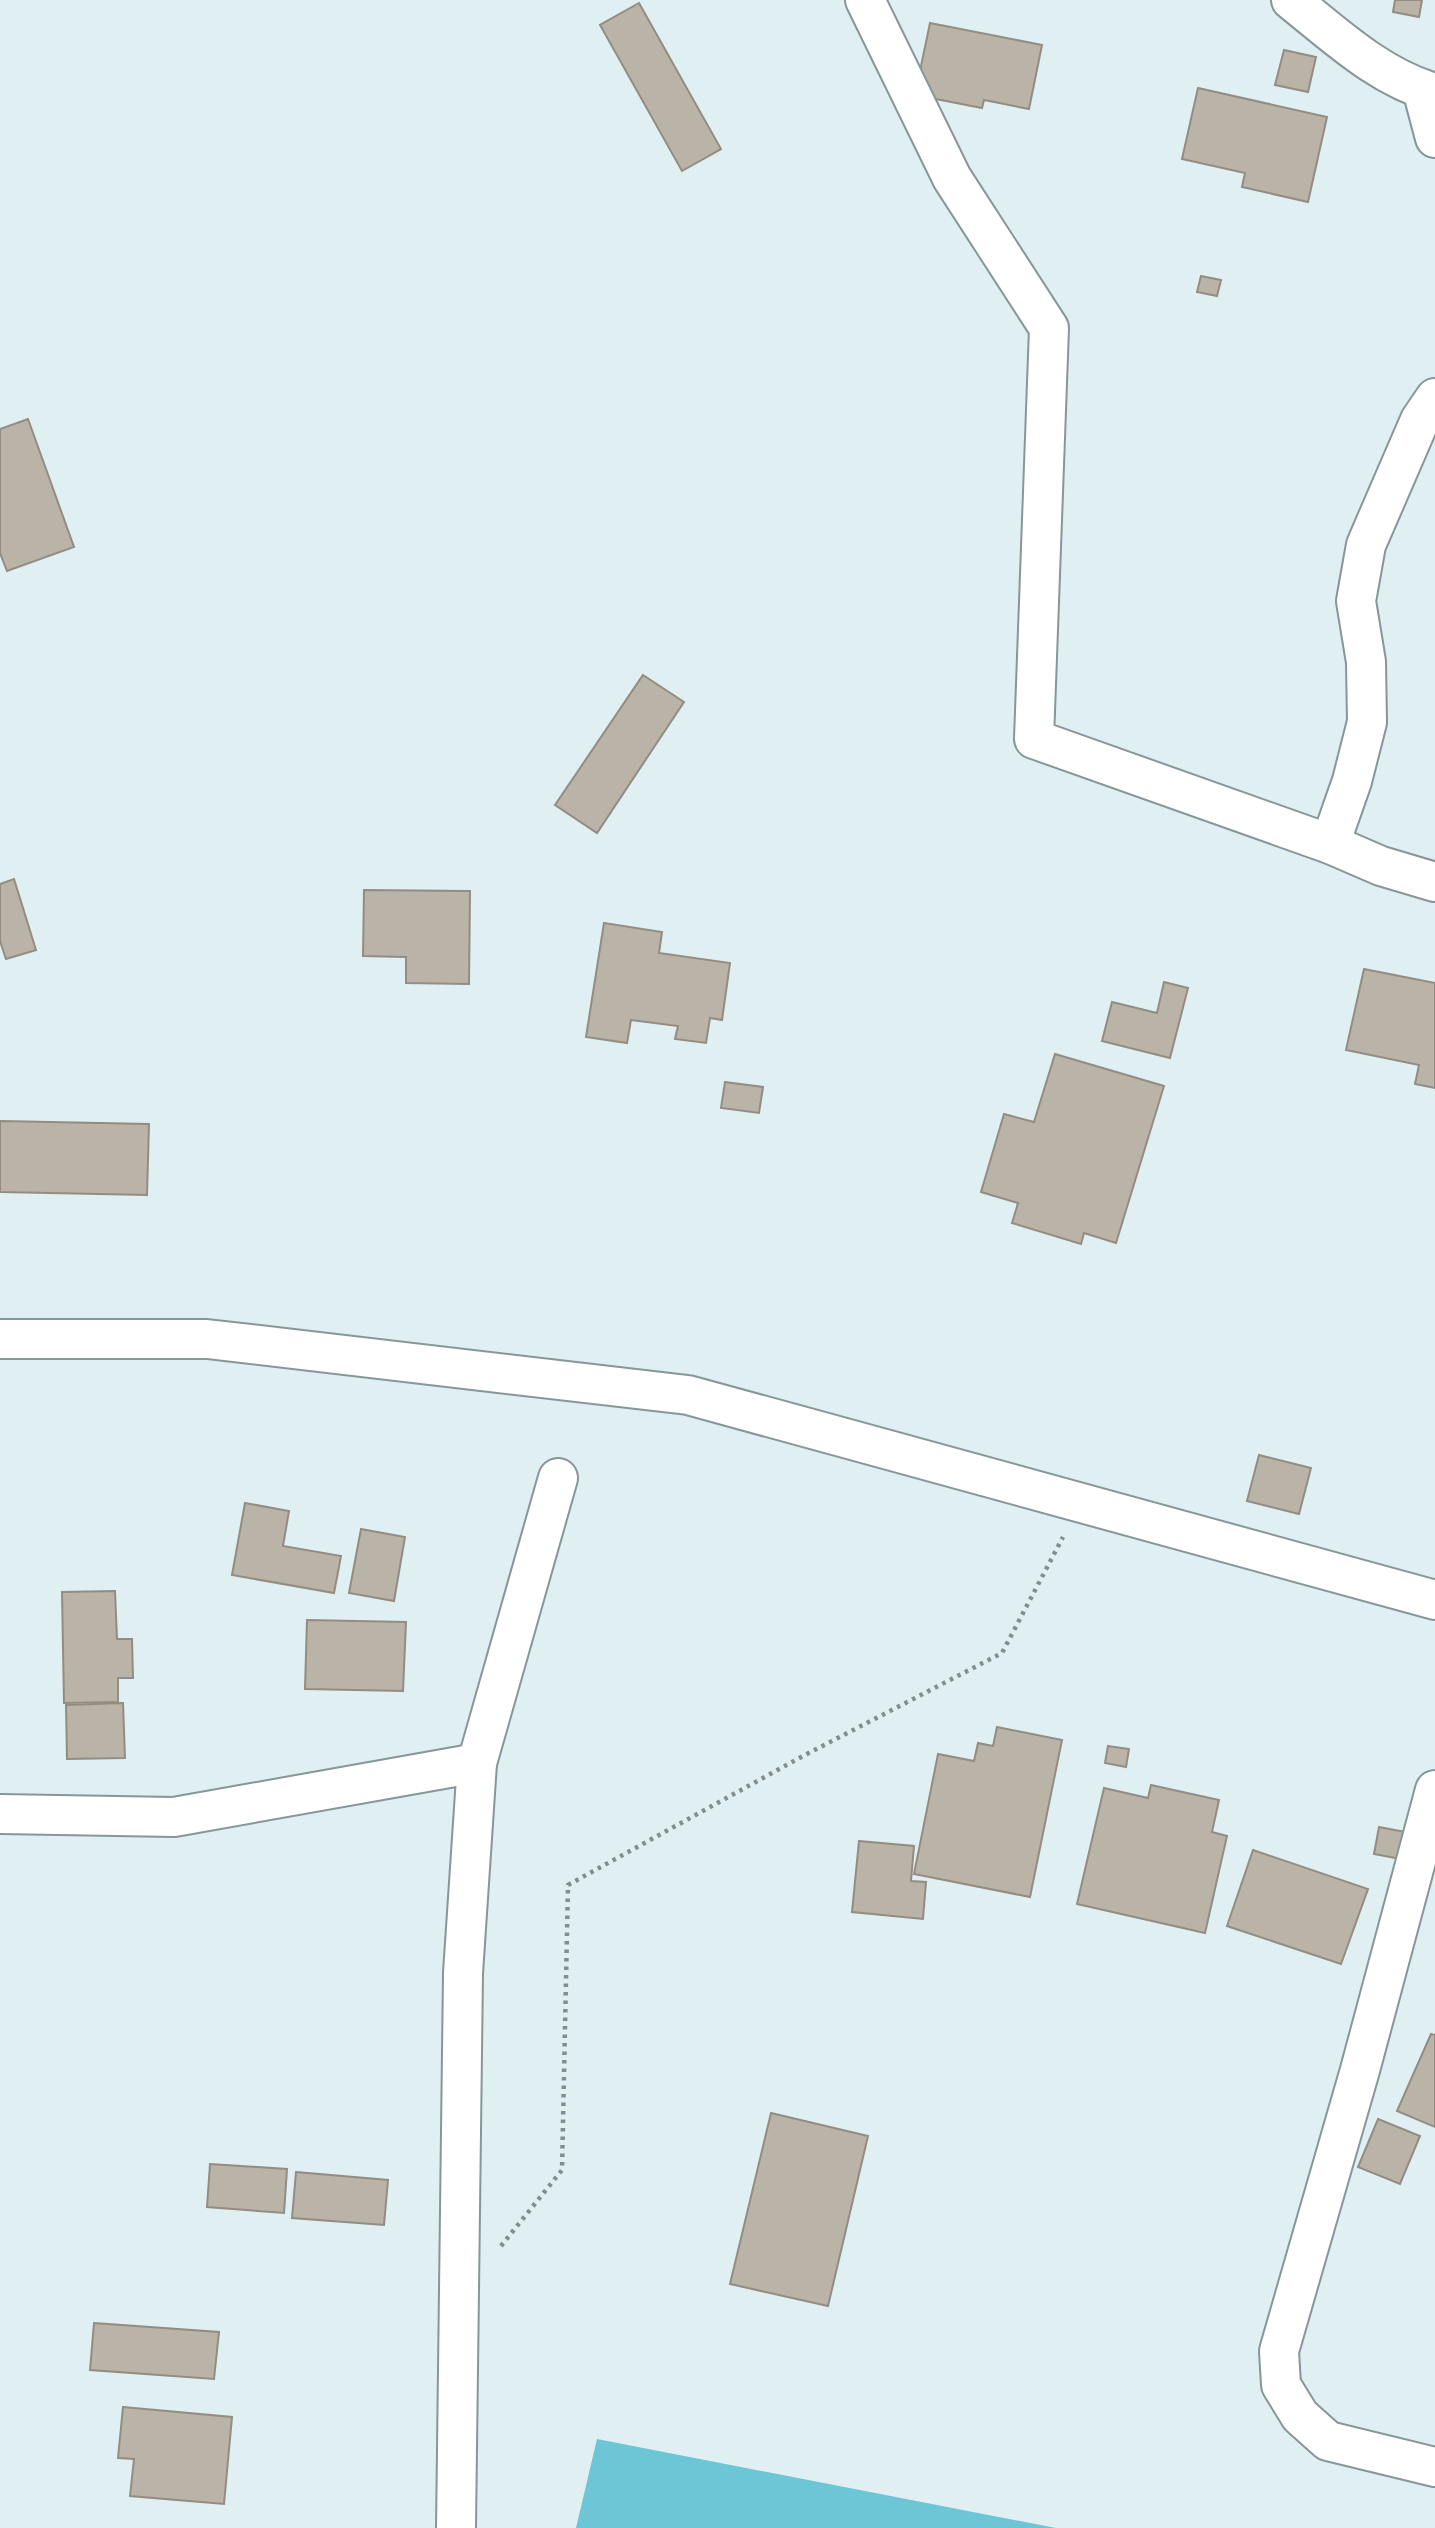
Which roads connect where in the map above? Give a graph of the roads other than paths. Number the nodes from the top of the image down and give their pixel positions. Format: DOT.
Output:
graph roads {
  1 [pos="865,0"];
  2 [pos="1291,0"];
  3 [pos="1429,91"];
  4 [pos="1435,138"];
  5 [pos="1435,398"];
  6 [pos="1329,844"];
  7 [pos="1435,882"];
  8 [pos="0,1339"];
  9 [pos="558,1478"];
  10 [pos="1435,1600"];
  11 [pos="477,1763"];
  12 [pos="1435,1790"];
  13 [pos="0,1814"];
  14 [pos="1435,2467"];
  15 [pos="456,2528"];
  1 -- 6 [label="street"];
  2 -- 3 [label="street"];
  3 -- 4 [label="street"];
  5 -- 6 [label="street"];
  6 -- 7 [label="street"];
  8 -- 10 [label="street"];
  9 -- 11 [label="street"];
  11 -- 13 [label="street"];
  11 -- 15 [label="street"];
  12 -- 14 [label="street"];
}
